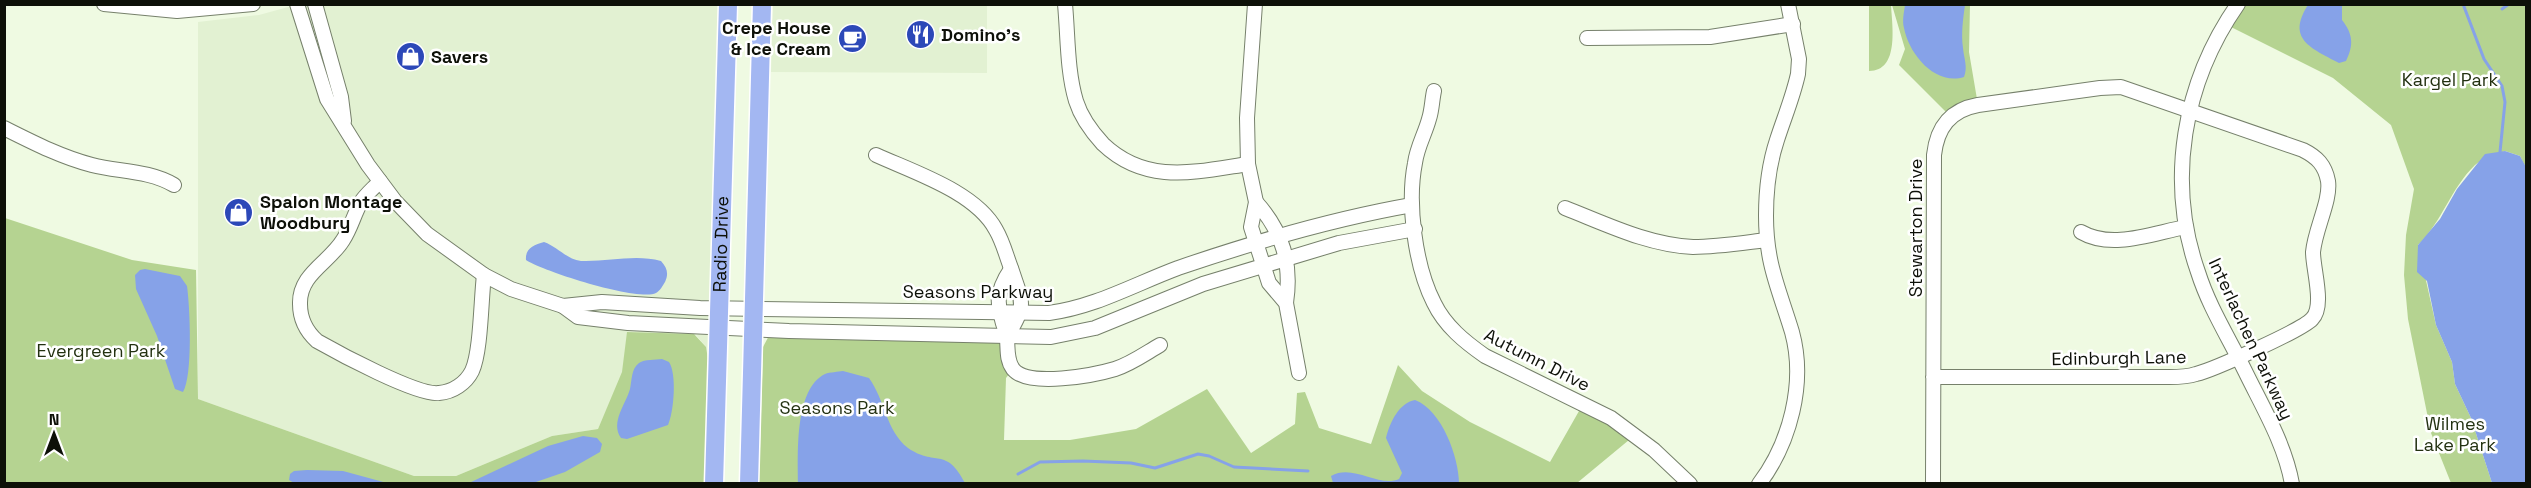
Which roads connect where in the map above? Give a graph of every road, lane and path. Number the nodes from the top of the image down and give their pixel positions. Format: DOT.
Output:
graph roads {
  1 [pos="104,4"];
  2 [pos="253,4"];
  3 [pos="297,4"];
  4 [pos="315,4"];
  5 [pos="728,4"];
  6 [pos="762,4"];
  7 [pos="1065,4"];
  8 [pos="1255,4"];
  9 [pos="1788,4"];
  10 [pos="2238,4"];
  11 [pos="1793,24"];
  12 [pos="1587,38"];
  13 [pos="1434,91"];
  14 [pos="2190,111"];
  15 [pos="345,126"];
  16 [pos="4,128"];
  17 [pos="876,155"];
  18 [pos="1248,164"];
  19 [pos="380,181"];
  20 [pos="174,185"];
  21 [pos="1256,202"];
  22 [pos="1412,205"];
  23 [pos="1565,208"];
  24 [pos="2186,227"];
  25 [pos="1415,229"];
  26 [pos="2081,232"];
  27 [pos="1279,237"];
  28 [pos="1767,240"];
  29 [pos="1256,243"];
  30 [pos="1286,259"];
  31 [pos="1262,266"];
  32 [pos="1011,269"];
  33 [pos="484,275"];
  34 [pos="1286,303"];
  35 [pos="563,306"];
  36 [pos="719,307"];
  37 [pos="753,307"];
  38 [pos="998,312"];
  39 [pos="1021,313"];
  40 [pos="719,327"];
  41 [pos="753,329"];
  42 [pos="1007,337"];
  43 [pos="1160,345"];
  44 [pos="2238,356"];
  45 [pos="1299,373"];
  46 [pos="1933,377"];
  47 [pos="714,483"];
  48 [pos="749,483"];
  49 [pos="1690,483"];
  50 [pos="1759,483"];
  51 [pos="1933,483"];
  52 [pos="2292,483"];
  1 -- 2 [label="street"];
  3 -- 15 [label="street, Seasons Parkway"];
  4 -- 15 [label="street, Seasons Parkway"];
  5 -- 36 [label="main road, Radio Drive"];
  6 -- 37 [label="main road, Radio Drive"];
  7 -- 18 [label="street"];
  8 -- 18 [label="street"];
  9 -- 11 [label="street"];
  10 -- 14 [label="street, Interlachen Parkway"];
  11 -- 12 [label="street"];
  11 -- 28 [label="street"];
  13 -- 22 [label="street, Autumn Drive"];
  14 -- 24 [label="street, Interlachen Parkway"];
  14 -- 44 [label="street, Edinburgh Lane"];
  14 -- 46 [label="street, Stewarton Drive"];
  15 -- 19 [label="street, Seasons Parkway"];
  16 -- 20 [label="street"];
  17 -- 32 [label="street"];
  18 -- 21 [label="street"];
  19 -- 33 [label="street, Seasons Parkway"];
  19 -- 33 [label="street"];
  21 -- 27 [label="street"];
  21 -- 29 [label="street"];
  22 -- 25 [label="street, Autumn Drive"];
  22 -- 27 [label="street, Seasons Parkway"];
  23 -- 28 [label="street"];
  24 -- 26 [label="street"];
  24 -- 44 [label="street, Interlachen Parkway"];
  25 -- 30 [label="street, Seasons Parkway"];
  25 -- 49 [label="street, Autumn Drive"];
  27 -- 29 [label="street, Seasons Parkway"];
  27 -- 30 [label="street"];
  28 -- 50 [label="street"];
  29 -- 31 [label="street"];
  29 -- 39 [label="street, Seasons Parkway"];
  30 -- 31 [label="street, Seasons Parkway"];
  30 -- 34 [label="street"];
  31 -- 34 [label="street"];
  31 -- 42 [label="street, Seasons Parkway"];
  32 -- 38 [label="street"];
  32 -- 39 [label="street"];
  33 -- 35 [label="street, Seasons Parkway"];
  34 -- 45 [label="street"];
  35 -- 36 [label="street, Seasons Parkway"];
  35 -- 40 [label="street, Seasons Parkway"];
  36 -- 37 [label="street, Seasons Parkway"];
  36 -- 40 [label="main road, Radio Drive"];
  37 -- 38 [label="street, Seasons Parkway"];
  37 -- 41 [label="main road, Radio Drive"];
  38 -- 39 [label="street, Seasons Parkway"];
  38 -- 42 [label="street"];
  39 -- 42 [label="street"];
  40 -- 41 [label="street, Seasons Parkway"];
  40 -- 47 [label="main road, Radio Drive"];
  41 -- 42 [label="street, Seasons Parkway"];
  41 -- 48 [label="main road, Radio Drive"];
  42 -- 43 [label="street"];
  44 -- 46 [label="street, Edinburgh Lane"];
  44 -- 52 [label="street, Interlachen Parkway"];
  46 -- 51 [label="street, Stewarton Drive"];
}
